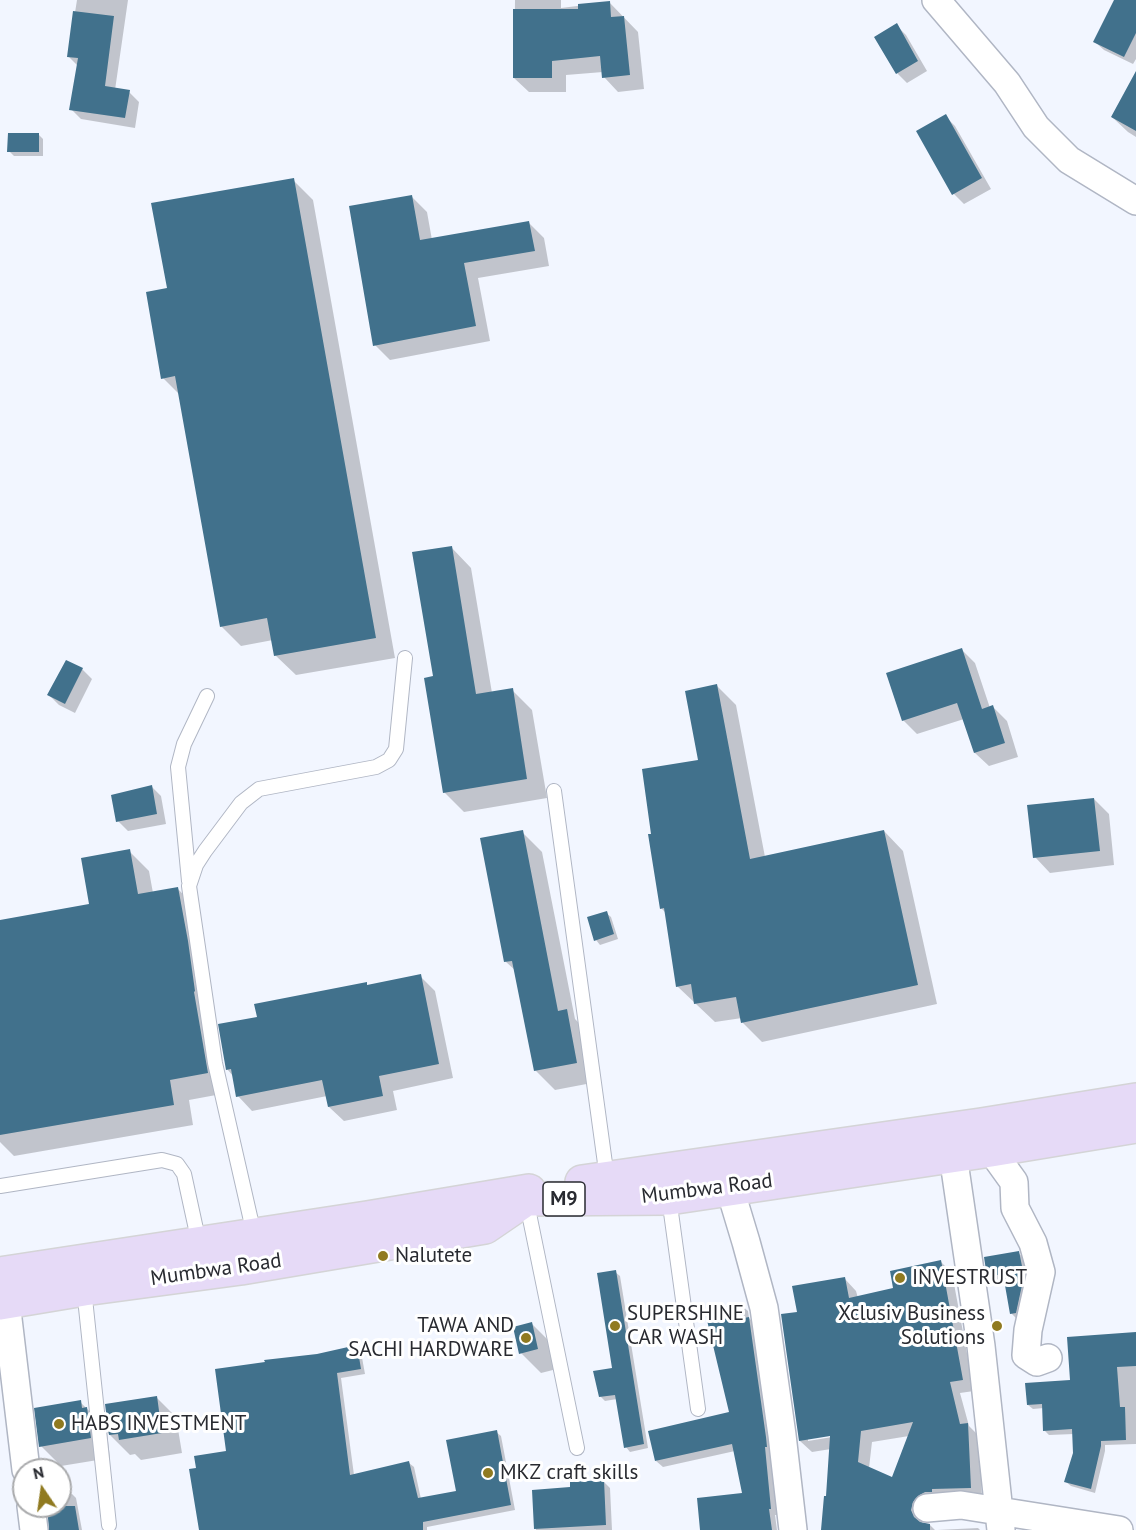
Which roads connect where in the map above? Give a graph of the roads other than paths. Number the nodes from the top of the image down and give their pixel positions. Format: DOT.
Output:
graph roads {
  1 [pos="936,0"];
  2 [pos="1136,201"];
  3 [pos="405,658"];
  4 [pos="207,696"];
  5 [pos="554,791"];
  6 [pos="189,886"];
  7 [pos="1136,1100"];
  8 [pos="1136,1126"];
  9 [pos="991,1150"];
  10 [pos="953,1155"];
  11 [pos="607,1178"];
  12 [pos="0,1186"];
  13 [pos="730,1189"];
  14 [pos="669,1198"];
  15 [pos="526,1199"];
  16 [pos="254,1234"];
  17 [pos="199,1243"];
  18 [pos="84,1289"];
  19 [pos="2,1293"];
  20 [pos="1048,1359"];
  21 [pos="698,1409"];
  22 [pos="577,1448"];
  23 [pos="24,1458"];
  24 [pos="927,1508"];
  25 [pos="1000,1520"];
  26 [pos="109,1525"];
  27 [pos="793,1530"];
  28 [pos="1119,1530"];
  1 -- 2 [label="street"];
  3 -- 6 [label="lane"];
  4 -- 6 [label="lane"];
  5 -- 11 [label="lane"];
  6 -- 16 [label="lane"];
  7 -- 11 [label="main road, Mumbwa Road / M9"];
  8 -- 9 [label="main road, Mumbwa Road / M9"];
  9 -- 10 [label="main road, Mumbwa Road / M9"];
  9 -- 20 [label="street"];
  10 -- 13 [label="main road, Mumbwa Road / M9"];
  10 -- 25 [label="street"];
  11 -- 16 [label="main road, Mumbwa Road / M9"];
  12 -- 17 [label="lane"];
  13 -- 14 [label="main road, Mumbwa Road / M9"];
  13 -- 27 [label="street"];
  14 -- 15 [label="main road, Mumbwa Road / M9"];
  14 -- 21 [label="lane"];
  15 -- 18 [label="main road, Mumbwa Road / M9"];
  15 -- 22 [label="lane"];
  16 -- 17 [label="main road, Mumbwa Road / M9"];
  17 -- 19 [label="main road, Mumbwa Road / M9"];
  18 -- 19 [label="main road, Mumbwa Road / M9"];
  18 -- 26 [label="lane"];
  19 -- 23 [label="street"];
  24 -- 25 [label="street"];
  25 -- 28 [label="street"];
}
